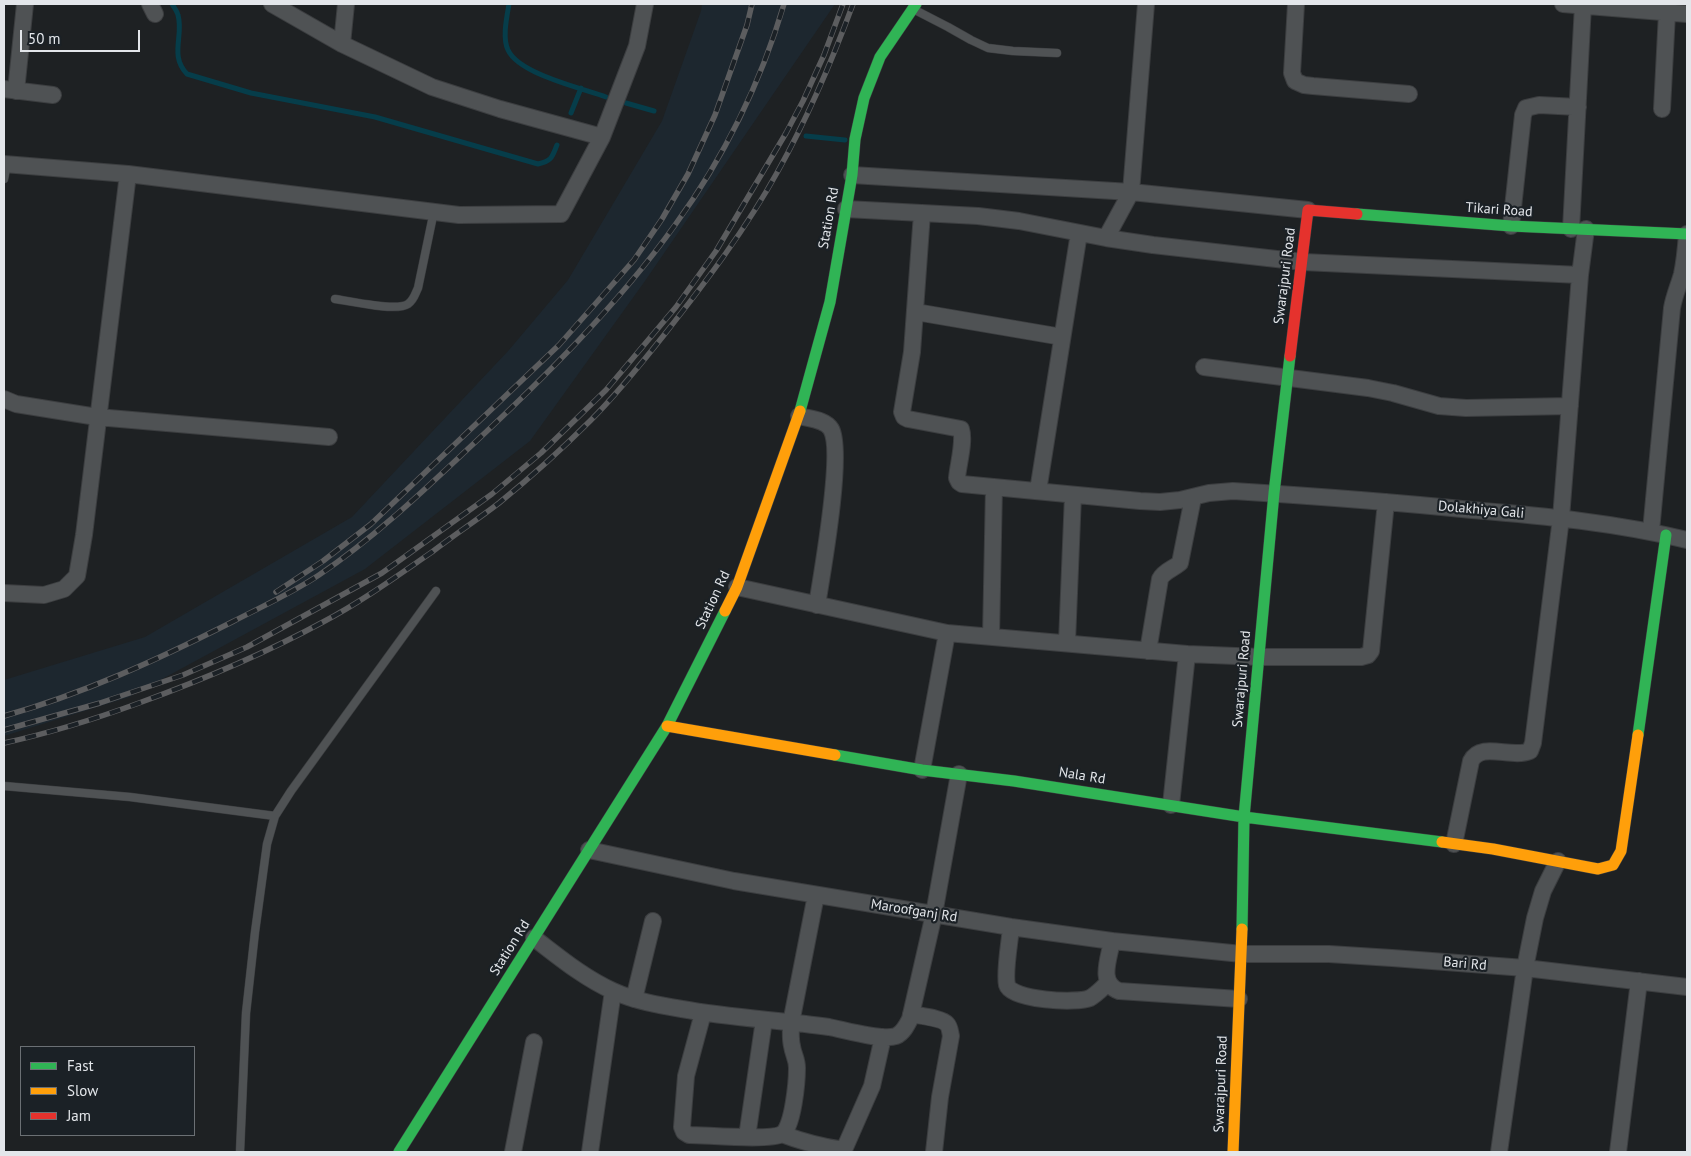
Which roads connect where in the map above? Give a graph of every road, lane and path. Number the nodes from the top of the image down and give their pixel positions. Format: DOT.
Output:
graph roads {
  1 [pos="25,4"];
  2 [pos="272,4"];
  3 [pos="346,4"];
  4 [pos="645,4"];
  5 [pos="1146,4"];
  6 [pos="1296,4"];
  7 [pos="1563,4"];
  8 [pos="914,6"];
  9 [pos="1583,6"];
  10 [pos="1658,9"];
  11 [pos="1687,14"];
  12 [pos="342,44"];
  13 [pos="1056,53"];
  14 [pos="10,90"];
  15 [pos="1409,94"];
  16 [pos="53,95"];
  17 [pos="1578,107"];
  18 [pos="1662,109"];
  19 [pos="602,137"];
  20 [pos="5,169"];
  21 [pos="128,174"];
  22 [pos="852,175"];
  23 [pos="1131,192"];
  24 [pos="846,209"];
  25 [pos="1308,210"];
  26 [pos="434,211"];
  27 [pos="922,213"];
  28 [pos="1511,226"];
  29 [pos="1579,229"];
  30 [pos="1079,233"];
  31 [pos="1687,234"];
  32 [pos="1106,238"];
  33 [pos="1302,262"];
  34 [pos="1685,272"];
  35 [pos="1580,275"];
  36 [pos="335,299"];
  37 [pos="1680,309"];
  38 [pos="916,312"];
  39 [pos="1062,337"];
  40 [pos="1204,367"];
  41 [pos="1288,379"];
  42 [pos="4,399"];
  43 [pos="1570,406"];
  44 [pos="799,416"];
  45 [pos="97,417"];
  46 [pos="329,437"];
  47 [pos="994,487"];
  48 [pos="1038,491"];
  49 [pos="1073,494"];
  50 [pos="1274,494"];
  51 [pos="1193,498"];
  52 [pos="1386,502"];
  53 [pos="1561,518"];
  54 [pos="1658,533"];
  55 [pos="1687,540"];
  56 [pos="737,587"];
  57 [pos="4,592"];
  58 [pos="436,592"];
  59 [pos="817,605"];
  60 [pos="947,633"];
  61 [pos="991,637"];
  62 [pos="1066,642"];
  63 [pos="1148,651"];
  64 [pos="1187,654"];
  65 [pos="1260,657"];
  66 [pos="667,726"];
  67 [pos="922,770"];
  68 [pos="959,774"];
  69 [pos="4,786"];
  70 [pos="1171,805"];
  71 [pos="275,816"];
  72 [pos="1244,817"];
  73 [pos="1454,844"];
  74 [pos="589,850"];
  75 [pos="1558,861"];
  76 [pos="816,895"];
  77 [pos="934,914"];
  78 [pos="653,921"];
  79 [pos="1012,927"];
  80 [pos="534,938"];
  81 [pos="1112,941"];
  82 [pos="1242,954"];
  83 [pos="1525,968"];
  84 [pos="1639,981"];
  85 [pos="1108,983"];
  86 [pos="1687,987"];
  87 [pos="613,991"];
  88 [pos="634,999"];
  89 [pos="1239,999"];
  90 [pos="703,1013"];
  91 [pos="911,1014"];
  92 [pos="764,1020"];
  93 [pos="791,1022"];
  94 [pos="883,1038"];
  95 [pos="534,1042"];
  96 [pos="782,1134"];
  97 [pos="747,1137"];
  98 [pos="844,1151"];
  99 [pos="240,1152"];
  100 [pos="399,1152"];
  101 [pos="513,1152"];
  102 [pos="590,1152"];
  103 [pos="934,1152"];
  104 [pos="1233,1152"];
  105 [pos="1499,1152"];
  106 [pos="1618,1152"];
  1 -- 14 [label="street"];
  2 -- 12 [label="street"];
  3 -- 12 [label="street"];
  4 -- 19 [label="street"];
  5 -- 23 [label="street"];
  6 -- 15 [label="street"];
  7 -- 9 [label="street"];
  8 -- 13 [label="lane"];
  8 -- 22 [label="main road, Station Rd"];
  9 -- 10 [label="street"];
  9 -- 17 [label="street"];
  10 -- 11 [label="street"];
  10 -- 18 [label="street"];
  12 -- 19 [label="street"];
  14 -- 16 [label="street"];
  17 -- 28 [label="street"];
  17 -- 29 [label="street"];
  19 -- 26 [label="street"];
  20 -- 21 [label="street"];
  21 -- 26 [label="street"];
  21 -- 45 [label="street"];
  22 -- 23 [label="street"];
  22 -- 24 [label="main road, Station Rd"];
  23 -- 25 [label="street"];
  23 -- 32 [label="street"];
  24 -- 27 [label="street"];
  24 -- 44 [label="main road, Station Rd"];
  25 -- 28 [label="main road, Tikari Road"];
  25 -- 33 [label="main road, Swarajpuri Road"];
  26 -- 36 [label="lane"];
  27 -- 30 [label="street"];
  27 -- 38 [label="street"];
  28 -- 29 [label="main road, Tikari Road"];
  29 -- 31 [label="main road, Tikari Road"];
  29 -- 35 [label="street"];
  30 -- 32 [label="street"];
  30 -- 39 [label="street"];
  31 -- 34 [label="street"];
  32 -- 33 [label="street"];
  33 -- 35 [label="street"];
  33 -- 41 [label="main road, Swarajpuri Road"];
  34 -- 37 [label="street"];
  35 -- 43 [label="street"];
  37 -- 54 [label="street"];
  38 -- 39 [label="street"];
  38 -- 47 [label="street, Dolakhiya Gali"];
  39 -- 48 [label="street"];
  40 -- 41 [label="street"];
  41 -- 43 [label="street"];
  41 -- 50 [label="main road, Swarajpuri Road"];
  42 -- 45 [label="street"];
  43 -- 53 [label="street"];
  44 -- 56 [label="main road, Station Rd"];
  44 -- 59 [label="street"];
  45 -- 46 [label="street"];
  45 -- 57 [label="street"];
  47 -- 48 [label="street, Dolakhiya Gali"];
  47 -- 61 [label="street"];
  48 -- 49 [label="street, Dolakhiya Gali"];
  49 -- 51 [label="street, Dolakhiya Gali"];
  49 -- 62 [label="street"];
  50 -- 51 [label="street, Dolakhiya Gali"];
  50 -- 52 [label="street, Dolakhiya Gali"];
  50 -- 65 [label="main road, Swarajpuri Road"];
  51 -- 63 [label="street"];
  52 -- 53 [label="street, Dolakhiya Gali"];
  52 -- 65 [label="street"];
  53 -- 54 [label="street, Dolakhiya Gali"];
  53 -- 73 [label="street"];
  54 -- 55 [label="street, Dolakhiya Gali"];
  54 -- 75 [label="main road, Nala Rd"];
  56 -- 59 [label="street"];
  56 -- 66 [label="main road, Station Rd"];
  58 -- 71 [label="lane"];
  59 -- 60 [label="street"];
  60 -- 61 [label="street"];
  60 -- 67 [label="street"];
  61 -- 62 [label="street"];
  62 -- 63 [label="street"];
  63 -- 64 [label="street"];
  64 -- 65 [label="street"];
  64 -- 70 [label="street"];
  65 -- 72 [label="main road, Swarajpuri Road"];
  66 -- 67 [label="main road, Nala Rd"];
  66 -- 74 [label="main road, Station Rd"];
  67 -- 68 [label="main road, Nala Rd"];
  68 -- 70 [label="main road, Nala Rd"];
  68 -- 77 [label="street"];
  69 -- 71 [label="lane"];
  70 -- 72 [label="main road, Nala Rd"];
  71 -- 99 [label="lane"];
  72 -- 73 [label="main road, Nala Rd"];
  72 -- 82 [label="main road, Swarajpuri Road"];
  73 -- 75 [label="main road, Nala Rd"];
  74 -- 76 [label="street, Maroofganj Rd"];
  74 -- 80 [label="main road, Station Rd"];
  75 -- 83 [label="street"];
  76 -- 77 [label="street, Maroofganj Rd"];
  76 -- 93 [label="street"];
  77 -- 79 [label="street, Maroofganj Rd"];
  77 -- 91 [label="street"];
  78 -- 88 [label="street"];
  79 -- 81 [label="street, Maroofganj Rd"];
  79 -- 85 [label="street"];
  80 -- 87 [label="street"];
  80 -- 100 [label="main road, Station Rd"];
  81 -- 82 [label="street, Maroofganj Rd"];
  81 -- 85 [label="street"];
  82 -- 83 [label="street, Bari Rd"];
  82 -- 89 [label="main road, Swarajpuri Road"];
  83 -- 84 [label="street, Bari Rd"];
  83 -- 105 [label="street"];
  84 -- 86 [label="street, Bari Rd"];
  84 -- 106 [label="street"];
  85 -- 89 [label="street"];
  87 -- 88 [label="street"];
  87 -- 102 [label="street"];
  88 -- 90 [label="street"];
  89 -- 104 [label="main road, Swarajpuri Road"];
  90 -- 92 [label="street"];
  90 -- 97 [label="street"];
  91 -- 94 [label="street"];
  91 -- 103 [label="street"];
  92 -- 93 [label="street"];
  92 -- 97 [label="street"];
  93 -- 94 [label="street"];
  93 -- 96 [label="street"];
  94 -- 98 [label="street"];
  95 -- 101 [label="street"];
  96 -- 97 [label="street"];
  96 -- 98 [label="street"];
}
